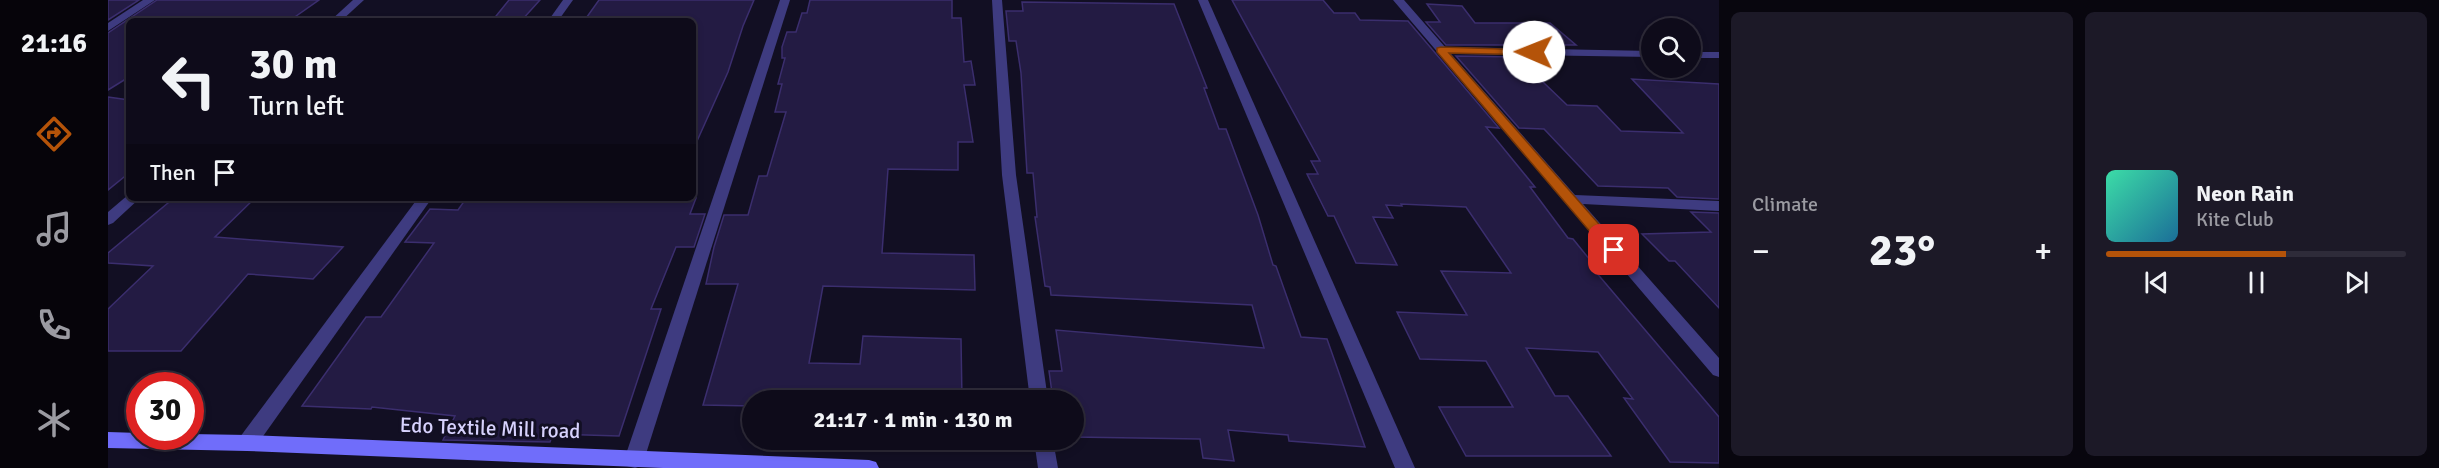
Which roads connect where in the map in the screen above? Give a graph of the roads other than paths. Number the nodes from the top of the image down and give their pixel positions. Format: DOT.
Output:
graph roads {
  1 [pos="150,0"];
  2 [pos="359,0"];
  3 [pos="568,0"];
  4 [pos="784,0"];
  5 [pos="997,0"];
  6 [pos="1203,0"];
  7 [pos="1398,0"];
  8 [pos="338,18"];
  9 [pos="555,18"];
  10 [pos="108,28"];
  11 [pos="1441,50"];
  12 [pos="1641,54"];
  13 [pos="1701,55"];
  14 [pos="1719,55"];
  15 [pos="1569,199"];
  16 [pos="130,201"];
  17 [pos="422,201"];
  18 [pos="1719,206"];
  19 [pos="108,220"];
  20 [pos="1719,370"];
  21 [pos="1038,390"];
  22 [pos="108,440"];
  23 [pos="247,443"];
  24 [pos="1045,450"];
  25 [pos="634,460"];
  26 [pos="569,462"];
  27 [pos="869,468"];
  28 [pos="1047,468"];
  29 [pos="1405,468"];
  1 -- 10 [label="street"];
  2 -- 8 [label="street"];
  3 -- 9 [label="street"];
  4 -- 25 [label="street"];
  5 -- 21 [label="street"];
  6 -- 29 [label="street"];
  7 -- 11 [label="street"];
  11 -- 12 [label="street"];
  11 -- 15 [label="street"];
  13 -- 14 [label="street"];
  15 -- 18 [label="street"];
  15 -- 20 [label="street"];
  16 -- 19 [label="street"];
  17 -- 23 [label="street"];
  22 -- 23 [label="street, Edo Textile Mill road"];
  23 -- 26 [label="street, Edo Textile Mill road"];
  24 -- 28 [label="street"];
  25 -- 26 [label="street, Edo Textile Mill road"];
  25 -- 27 [label="street, Edo Textile Mill road"];
}
